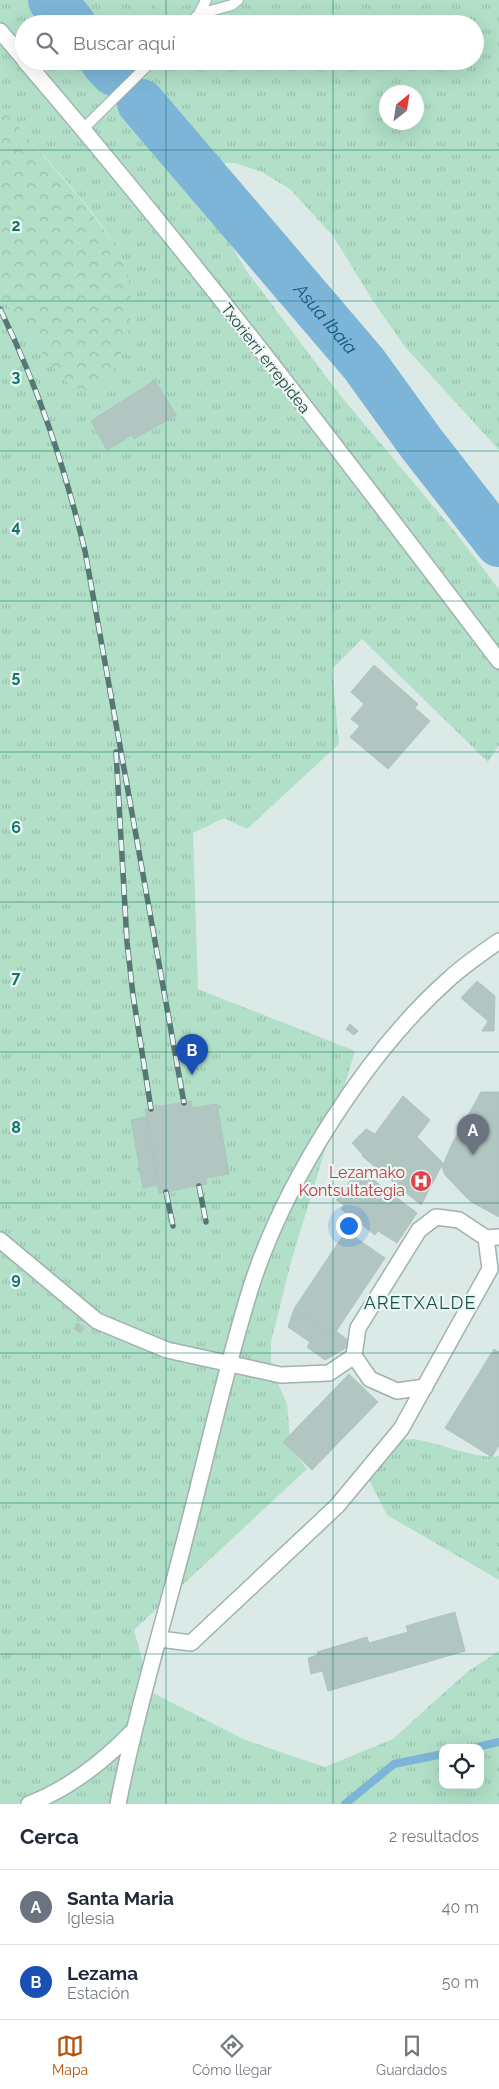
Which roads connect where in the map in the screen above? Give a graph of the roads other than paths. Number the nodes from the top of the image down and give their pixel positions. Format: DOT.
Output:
graph roads {
  1 [pos="206,0"];
  2 [pos="238,0"];
  3 [pos="199,14"];
  4 [pos="0,31"];
  5 [pos="15,48"];
  6 [pos="34,70"];
  7 [pos="143,70"];
  8 [pos="83,128"];
  9 [pos="499,661"];
  10 [pos="499,940"];
  11 [pos="492,1237"];
  12 [pos="0,1240"];
  13 [pos="354,1356"];
  14 [pos="230,1363"];
  15 [pos="425,1387"];
  16 [pos="160,1639"];
  17 [pos="133,1731"];
  18 [pos="29,1804"];
  19 [pos="118,1804"];
  1 -- 3 [label="lane"];
  2 -- 3 [label="lane"];
  4 -- 5 [label="street, Txorierri errepidea"];
  6 -- 8 [label="street, Txorierri errepidea"];
  7 -- 8 [label="lane"];
  8 -- 9 [label="street, Txorierri errepidea"];
  10 -- 14 [label="street"];
  11 -- 13 [label="street"];
  11 -- 15 [label="street"];
  12 -- 14 [label="street"];
  13 -- 14 [label="street"];
  13 -- 15 [label="street"];
  14 -- 16 [label="street"];
  15 -- 16 [label="street"];
  16 -- 17 [label="street"];
  17 -- 18 [label="street"];
  17 -- 19 [label="street"];
}
